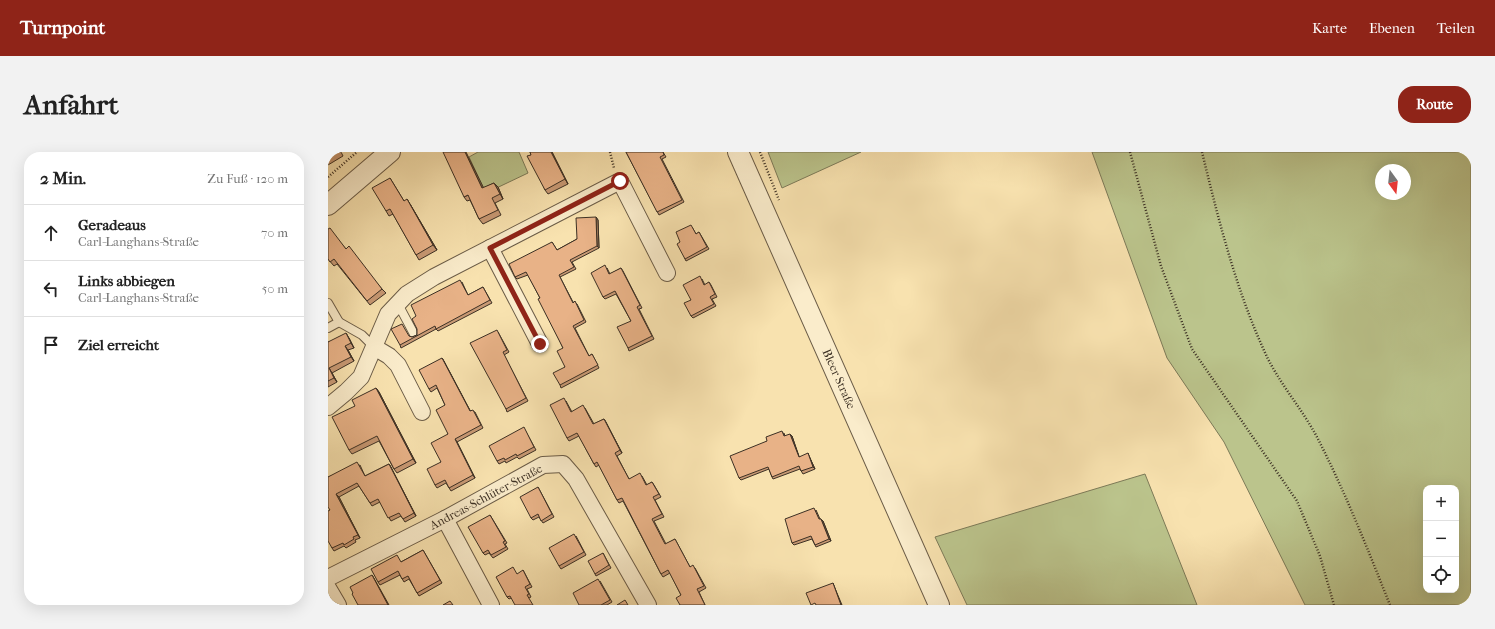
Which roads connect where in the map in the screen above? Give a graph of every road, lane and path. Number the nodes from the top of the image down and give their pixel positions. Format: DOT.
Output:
graph roads {
  1 [pos="357,152"];
  2 [pos="390,152"];
  3 [pos="738,152"];
  4 [pos="1130,152"];
  5 [pos="1202,152"];
  6 [pos="328,177"];
  7 [pos="328,205"];
  8 [pos="490,248"];
  9 [pos="667,273"];
  10 [pos="328,303"];
  11 [pos="398,304"];
  12 [pos="339,322"];
  13 [pos="328,328"];
  14 [pos="414,334"];
  15 [pos="540,344"];
  16 [pos="374,347"];
  17 [pos="328,407"];
  18 [pos="422,412"];
  19 [pos="445,518"];
  20 [pos="328,578"];
  21 [pos="328,588"];
  22 [pos="338,605"];
  23 [pos="491,605"];
  24 [pos="648,605"];
  25 [pos="939,605"];
  26 [pos="1334,605"];
  27 [pos="1390,605"];
  1 -- 6 [label="path"];
  2 -- 7 [label="street"];
  3 -- 25 [label="street, Bleer Straße"];
  4 -- 26 [label="path"];
  5 -- 27 [label="path"];
  8 -- 9 [label="street"];
  8 -- 11 [label="street"];
  8 -- 15 [label="street"];
  10 -- 12 [label="lane"];
  11 -- 14 [label="lane"];
  11 -- 16 [label="street"];
  12 -- 13 [label="lane"];
  12 -- 16 [label="lane"];
  16 -- 17 [label="street"];
  16 -- 18 [label="street"];
  19 -- 20 [label="street, Andreas-Schlüter-Straße"];
  19 -- 23 [label="street"];
  19 -- 24 [label="street, Andreas-Schlüter-Straße"];
  21 -- 22 [label="street"];
}
